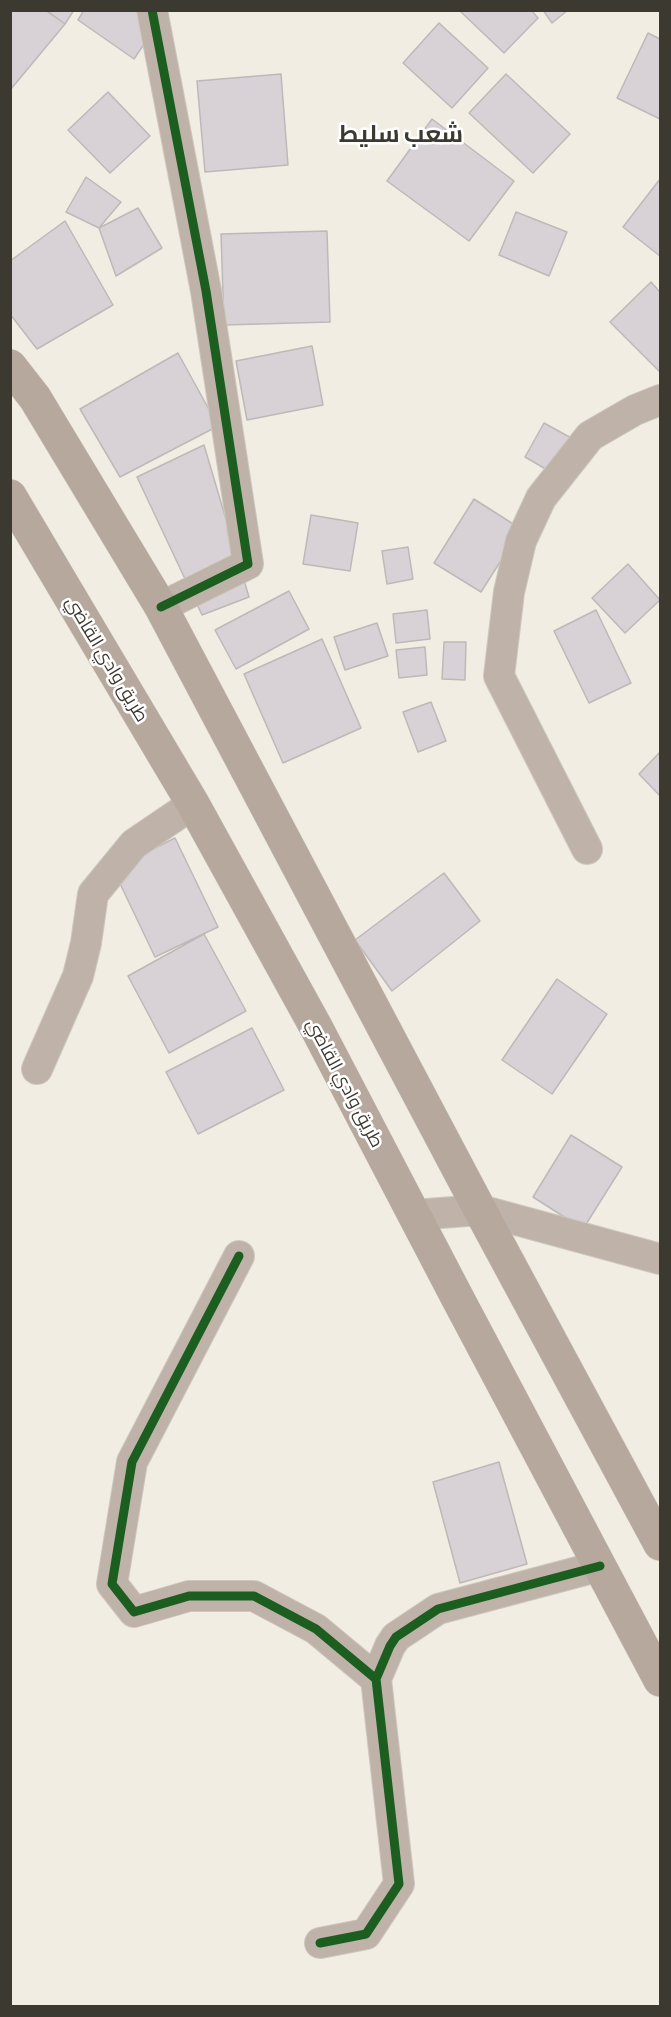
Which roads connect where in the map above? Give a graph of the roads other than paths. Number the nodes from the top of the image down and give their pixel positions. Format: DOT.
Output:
graph roads {
  1 [pos="152,10"];
  2 [pos="10,366"];
  3 [pos="660,400"];
  4 [pos="10,496"];
  5 [pos="161,607"];
  6 [pos="193,804"];
  7 [pos="587,849"];
  8 [pos="37,1069"];
  9 [pos="480,1210"];
  10 [pos="414,1215"];
  11 [pos="239,1256"];
  12 [pos="660,1260"];
  13 [pos="660,1544"];
  14 [pos="600,1566"];
  15 [pos="376,1679"];
  16 [pos="660,1680"];
  17 [pos="320,1943"];
  1 -- 5 [label="street"];
  2 -- 5 [label="main road"];
  3 -- 7 [label="street"];
  4 -- 6 [label="main road, طريق وادي القاضي"];
  5 -- 9 [label="main road"];
  6 -- 8 [label="street"];
  6 -- 10 [label="main road, طريق وادي القاضي"];
  9 -- 10 [label="street"];
  9 -- 12 [label="street"];
  9 -- 13 [label="main road"];
  10 -- 14 [label="main road, طريق وادي القاضي"];
  11 -- 15 [label="street"];
  14 -- 15 [label="street"];
  14 -- 16 [label="main road, طريق وادي القاضي"];
  15 -- 17 [label="street"];
}
